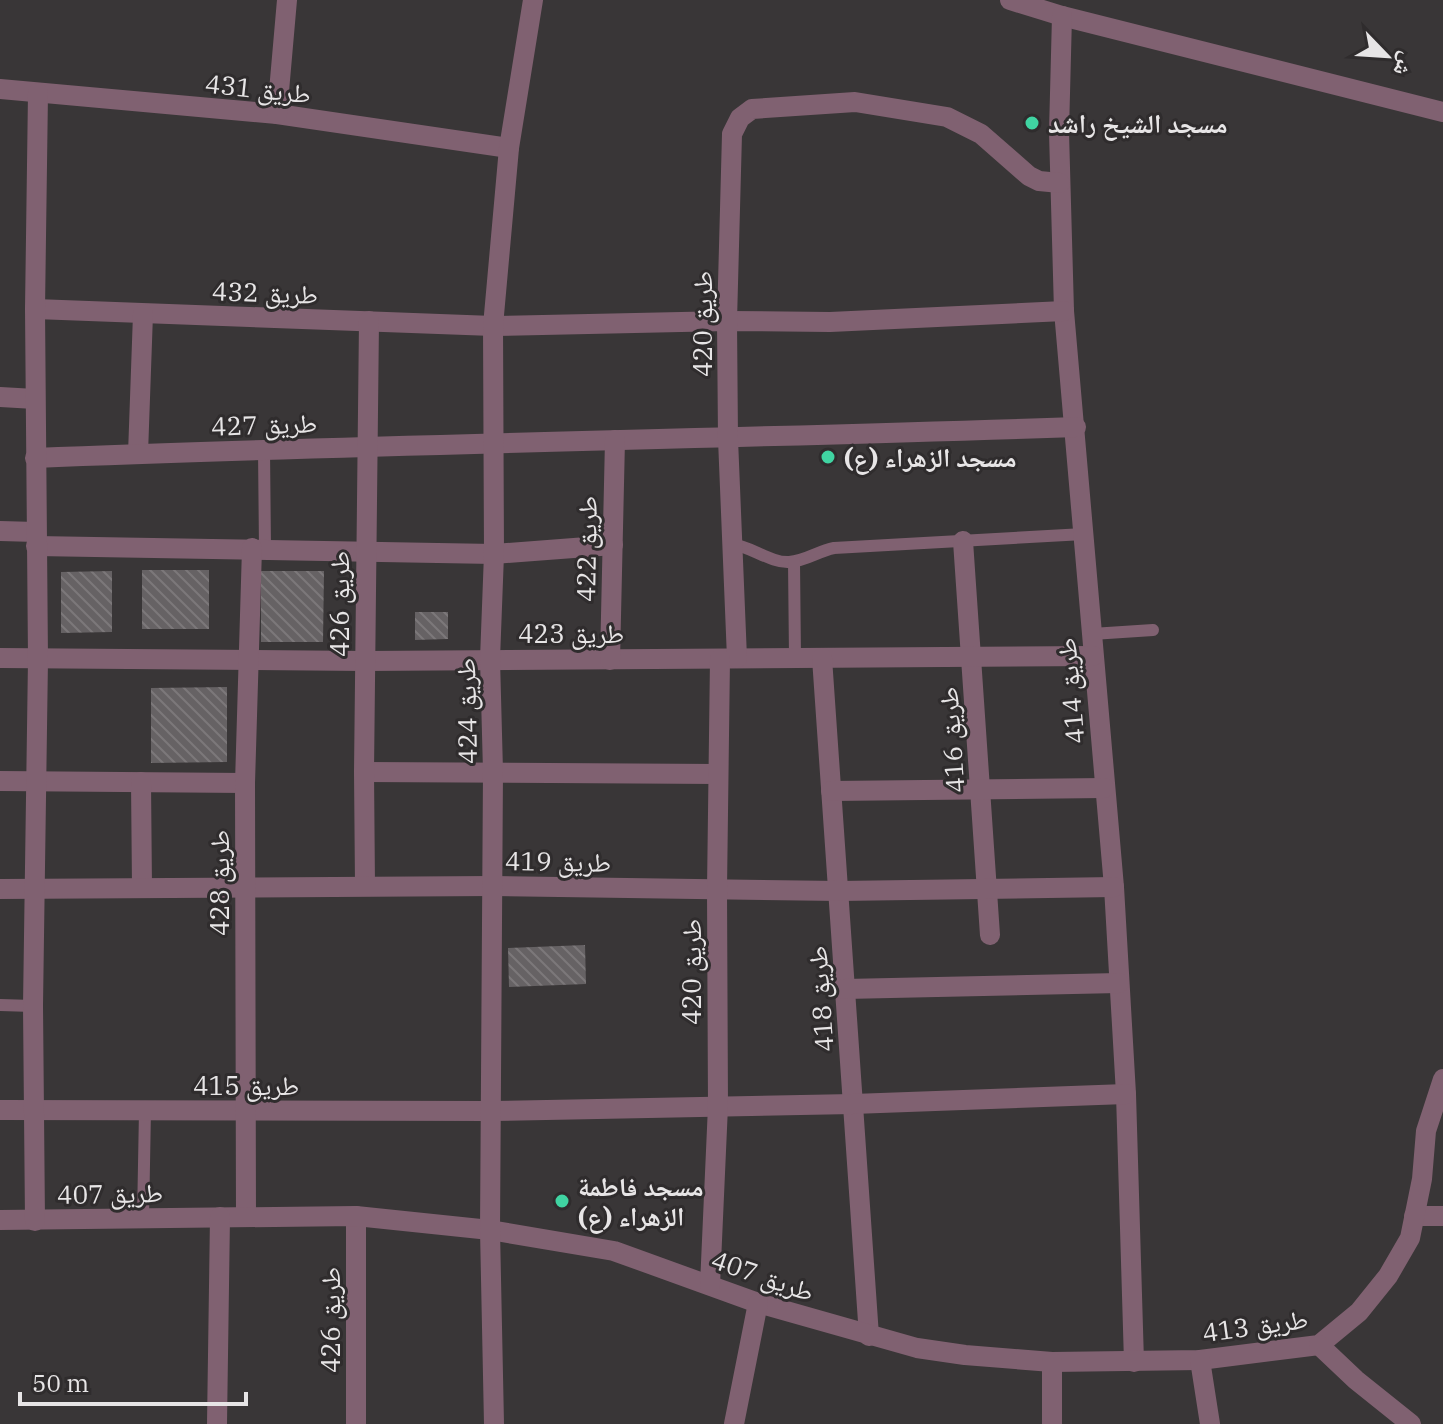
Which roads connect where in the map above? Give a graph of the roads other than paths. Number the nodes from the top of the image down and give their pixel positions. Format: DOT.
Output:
graph roads {
  1 [pos="287,0"];
  2 [pos="533,0"];
  3 [pos="1010,0"];
  4 [pos="1062,16"];
  5 [pos="0,89"];
  6 [pos="38,93"];
  7 [pos="1443,112"];
  8 [pos="277,114"];
  9 [pos="509,148"];
  10 [pos="1060,183"];
  11 [pos="35,309"];
  12 [pos="1064,311"];
  13 [pos="143,314"];
  14 [pos="369,321"];
  15 [pos="727,321"];
  16 [pos="493,326"];
  17 [pos="0,397"];
  18 [pos="35,399"];
  19 [pos="1076,427"];
  20 [pos="728,439"];
  21 [pos="615,440"];
  22 [pos="494,443"];
  23 [pos="367,447"];
  24 [pos="264,450"];
  25 [pos="138,454"];
  26 [pos="35,458"];
  27 [pos="0,531"];
  28 [pos="1084,534"];
  29 [pos="36,539"];
  30 [pos="963,541"];
  31 [pos="732,544"];
  32 [pos="613,545"];
  33 [pos="258,549"];
  34 [pos="366,551"];
  35 [pos="494,554"];
  36 [pos="794,562"];
  37 [pos="1153,630"];
  38 [pos="1092,634"];
  39 [pos="1093,656"];
  40 [pos="972,657"];
  41 [pos="0,658"];
  42 [pos="795,658"];
  43 [pos="822,658"];
  44 [pos="38,659"];
  45 [pos="490,659"];
  46 [pos="729,659"];
  47 [pos="248,660"];
  48 [pos="610,660"];
  49 [pos="365,661"];
  50 [pos="493,771"];
  51 [pos="364,772"];
  52 [pos="718,774"];
  53 [pos="0,781"];
  54 [pos="34,782"];
  55 [pos="141,782"];
  56 [pos="245,783"];
  57 [pos="980,788"];
  58 [pos="1104,788"];
  59 [pos="831,791"];
  60 [pos="365,886"];
  61 [pos="493,886"];
  62 [pos="245,887"];
  63 [pos="1114,887"];
  64 [pos="142,888"];
  65 [pos="987,888"];
  66 [pos="0,889"];
  67 [pos="34,889"];
  68 [pos="717,890"];
  69 [pos="839,891"];
  70 [pos="990,935"];
  71 [pos="1119,983"];
  72 [pos="845,989"];
  73 [pos="0,1005"];
  74 [pos="33,1006"];
  75 [pos="1443,1079"];
  76 [pos="1126,1094"];
  77 [pos="853,1104"];
  78 [pos="718,1106"];
  79 [pos="0,1110"];
  80 [pos="34,1110"];
  81 [pos="145,1110"];
  82 [pos="246,1111"];
  83 [pos="491,1111"];
  84 [pos="356,1216"];
  85 [pos="1414,1216"];
  86 [pos="1443,1216"];
  87 [pos="220,1217"];
  88 [pos="246,1217"];
  89 [pos="143,1219"];
  90 [pos="0,1220"];
  91 [pos="35,1221"];
  92 [pos="490,1230"];
  93 [pos="710,1285"];
  94 [pos="758,1303"];
  95 [pos="869,1336"];
  96 [pos="1319,1345"];
  97 [pos="1200,1360"];
  98 [pos="1052,1362"];
  99 [pos="1134,1362"];
  100 [pos="217,1424"];
  101 [pos="356,1424"];
  102 [pos="494,1424"];
  103 [pos="734,1424"];
  104 [pos="1052,1424"];
  105 [pos="1210,1424"];
  106 [pos="1411,1424"];
  1 -- 8 [label="street"];
  2 -- 9 [label="street, طريق 424"];
  3 -- 4 [label="street"];
  4 -- 7 [label="street"];
  4 -- 10 [label="street, طريق 414"];
  5 -- 6 [label="street, طريق 431"];
  6 -- 8 [label="street, طريق 431"];
  6 -- 11 [label="street"];
  8 -- 9 [label="street, طريق 431"];
  9 -- 16 [label="street, طريق 424"];
  10 -- 12 [label="street, طريق 414"];
  10 -- 15 [label="street, طريق 420"];
  11 -- 13 [label="street, طريق 432"];
  11 -- 18 [label="street"];
  12 -- 15 [label="street, طريق 432"];
  12 -- 19 [label="street, طريق 414"];
  13 -- 14 [label="street, طريق 432"];
  13 -- 25 [label="street"];
  14 -- 16 [label="street, طريق 432"];
  14 -- 23 [label="street, طريق 426"];
  15 -- 16 [label="street, طريق 432"];
  15 -- 20 [label="street, طريق 420"];
  16 -- 22 [label="street, طريق 424"];
  17 -- 18 [label="street"];
  18 -- 26 [label="street"];
  19 -- 20 [label="street, طريق 427"];
  19 -- 28 [label="street, طريق 414"];
  20 -- 21 [label="street, طريق 427"];
  20 -- 31 [label="street, طريق 420"];
  21 -- 22 [label="street, طريق 427"];
  21 -- 32 [label="street, طريق 422"];
  22 -- 23 [label="street, طريق 427"];
  22 -- 35 [label="street, طريق 424"];
  23 -- 24 [label="street, طريق 427"];
  23 -- 34 [label="street, طريق 426"];
  24 -- 25 [label="street, طريق 427"];
  24 -- 33 [label="lane"];
  25 -- 26 [label="street, طريق 427"];
  26 -- 29 [label="street"];
  27 -- 29 [label="street"];
  28 -- 30 [label="lane"];
  28 -- 38 [label="street, طريق 414"];
  29 -- 33 [label="street"];
  29 -- 44 [label="street"];
  30 -- 36 [label="lane"];
  30 -- 40 [label="street, طريق 416"];
  31 -- 36 [label="lane"];
  31 -- 46 [label="street, طريق 420"];
  32 -- 35 [label="street"];
  32 -- 48 [label="street, طريق 422"];
  33 -- 34 [label="street"];
  33 -- 47 [label="street, طريق 428"];
  34 -- 35 [label="street"];
  34 -- 49 [label="street, طريق 426"];
  35 -- 45 [label="street, طريق 424"];
  36 -- 42 [label="lane"];
  37 -- 38 [label="lane"];
  38 -- 39 [label="street, طريق 414"];
  39 -- 40 [label="street, طريق 423"];
  39 -- 58 [label="street, طريق 414"];
  40 -- 43 [label="street, طريق 423"];
  40 -- 57 [label="street, طريق 416"];
  41 -- 44 [label="street, طريق 423"];
  42 -- 43 [label="street, طريق 423"];
  42 -- 46 [label="street, طريق 423"];
  43 -- 59 [label="street, طريق 418"];
  44 -- 47 [label="street, طريق 423"];
  44 -- 54 [label="street"];
  45 -- 48 [label="street, طريق 423"];
  45 -- 49 [label="street, طريق 423"];
  45 -- 50 [label="street, طريق 424"];
  46 -- 48 [label="street, طريق 423"];
  46 -- 52 [label="street, طريق 420"];
  47 -- 49 [label="street, طريق 423"];
  47 -- 56 [label="street, طريق 428"];
  49 -- 51 [label="street, طريق 426"];
  50 -- 51 [label="street"];
  50 -- 52 [label="street"];
  50 -- 61 [label="street, طريق 424"];
  51 -- 60 [label="street, طريق 426"];
  52 -- 68 [label="street, طريق 420"];
  53 -- 54 [label="street"];
  54 -- 55 [label="street"];
  54 -- 67 [label="street"];
  55 -- 56 [label="street"];
  55 -- 64 [label="street"];
  56 -- 62 [label="street, طريق 428"];
  57 -- 58 [label="street"];
  57 -- 59 [label="street"];
  57 -- 65 [label="street, طريق 416"];
  58 -- 63 [label="street, طريق 414"];
  59 -- 69 [label="street, طريق 418"];
  60 -- 61 [label="street, طريق 419"];
  60 -- 62 [label="street, طريق 419"];
  61 -- 68 [label="street, طريق 419"];
  61 -- 83 [label="street, طريق 424"];
  62 -- 64 [label="street, طريق 419"];
  62 -- 82 [label="street, طريق 428"];
  63 -- 65 [label="street, طريق 419"];
  63 -- 71 [label="street, طريق 414"];
  64 -- 67 [label="street, طريق 419"];
  65 -- 69 [label="street, طريق 419"];
  65 -- 70 [label="street, طريق 416"];
  66 -- 67 [label="street, طريق 419"];
  67 -- 74 [label="street"];
  68 -- 69 [label="street, طريق 419"];
  68 -- 78 [label="street, طريق 420"];
  69 -- 72 [label="street, طريق 418"];
  71 -- 72 [label="street"];
  71 -- 76 [label="street, طريق 414"];
  72 -- 77 [label="street, طريق 418"];
  73 -- 74 [label="lane"];
  74 -- 80 [label="street"];
  75 -- 85 [label="street, طريق 413"];
  76 -- 77 [label="street, طريق 415"];
  76 -- 99 [label="street, طريق 414"];
  77 -- 78 [label="street, طريق 415"];
  77 -- 95 [label="street, طريق 418"];
  78 -- 83 [label="street, طريق 415"];
  78 -- 93 [label="street, طريق 420"];
  79 -- 80 [label="street, طريق 415"];
  80 -- 81 [label="street, طريق 415"];
  80 -- 91 [label="street"];
  81 -- 82 [label="street, طريق 415"];
  81 -- 89 [label="lane"];
  82 -- 83 [label="street, طريق 415"];
  82 -- 88 [label="street, طريق 428"];
  83 -- 92 [label="street, طريق 424"];
  84 -- 88 [label="street, طريق 407"];
  84 -- 92 [label="street, طريق 407"];
  84 -- 101 [label="street, طريق 426"];
  85 -- 86 [label="street"];
  85 -- 96 [label="street, طريق 413"];
  87 -- 88 [label="street, طريق 407"];
  87 -- 89 [label="street, طريق 407"];
  87 -- 100 [label="street"];
  89 -- 91 [label="street, طريق 407"];
  90 -- 91 [label="street, طريق 407"];
  92 -- 93 [label="street, طريق 407"];
  92 -- 102 [label="street, طريق 424"];
  93 -- 94 [label="street, طريق 407"];
  94 -- 95 [label="street, طريق 407"];
  94 -- 103 [label="street"];
  95 -- 98 [label="street, طريق 407"];
  96 -- 97 [label="street, طريق 413"];
  96 -- 106 [label="street"];
  97 -- 99 [label="street, طريق 413"];
  97 -- 105 [label="street"];
  98 -- 99 [label="street, طريق 407"];
  98 -- 104 [label="street"];
}
